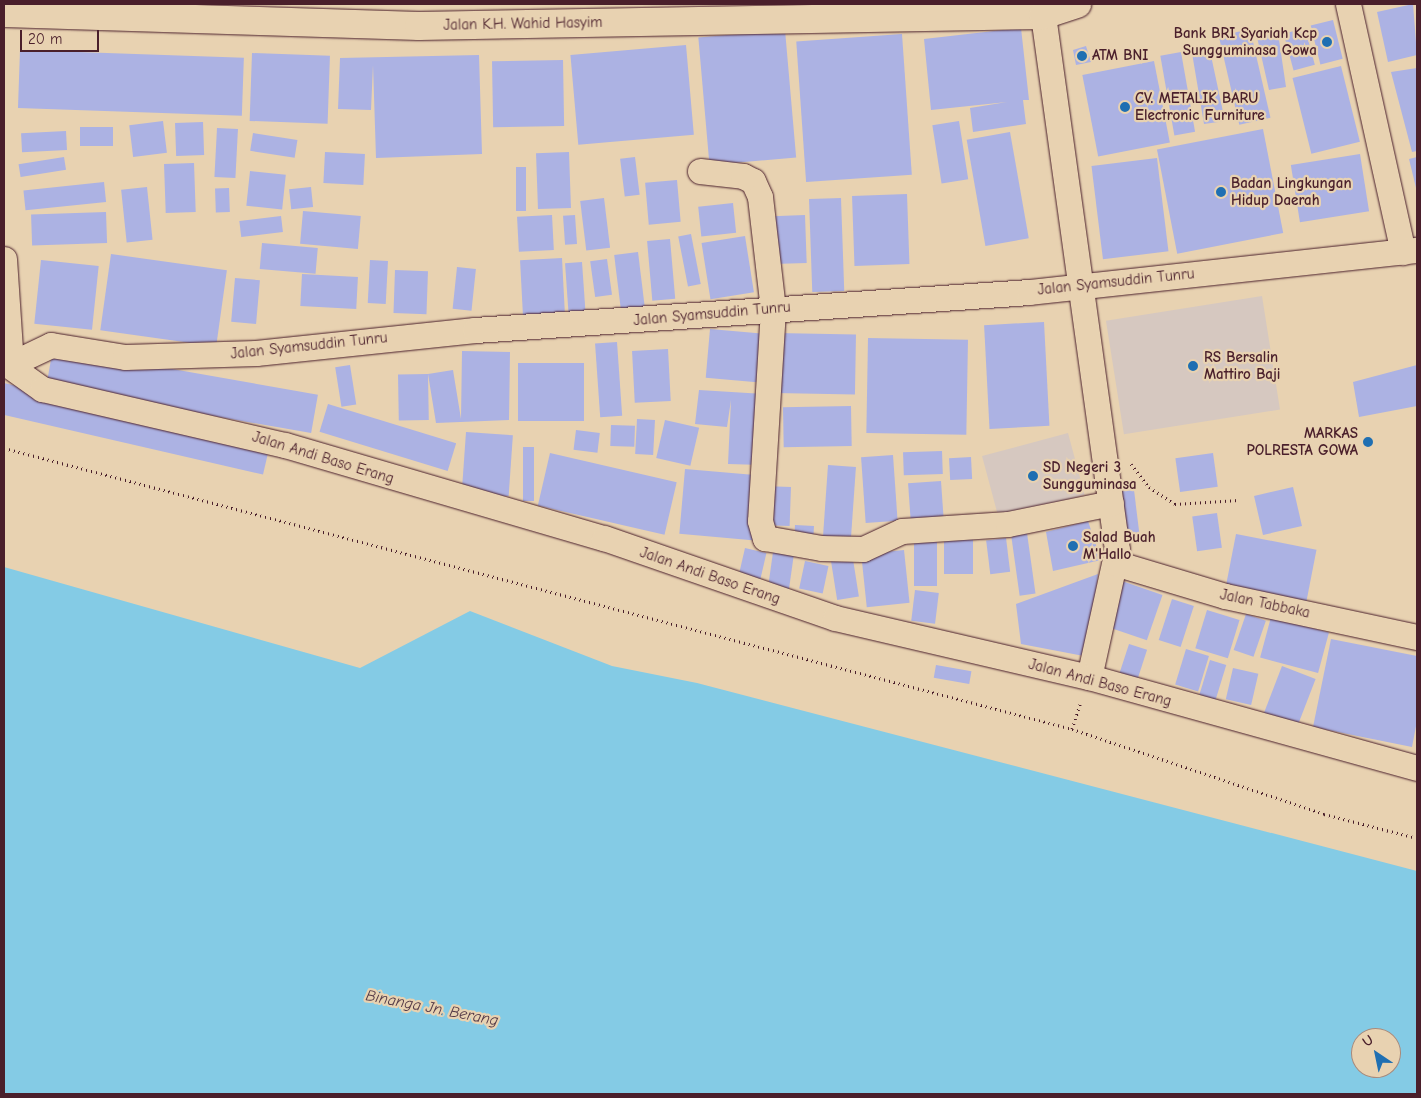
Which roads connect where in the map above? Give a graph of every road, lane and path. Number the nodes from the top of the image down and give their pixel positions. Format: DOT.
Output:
graph roads {
  1 [pos="1076,4"];
  2 [pos="1348,4"];
  3 [pos="4,13"];
  4 [pos="1043,15"];
  5 [pos="700,170"];
  6 [pos="1410,251"];
  7 [pos="4,259"];
  8 [pos="1081,286"];
  9 [pos="773,309"];
  10 [pos="7,363"];
  11 [pos="4,448"];
  12 [pos="1125,455"];
  13 [pos="1239,500"];
  14 [pos="1111,503"];
  15 [pos="1115,563"];
  16 [pos="1417,637"];
  17 [pos="1089,677"];
  18 [pos="1417,768"];
  19 [pos="1417,838"];
  1 -- 4 [label="highway, Jalan K.H. Wahid Hasyim"];
  2 -- 6 [label="street"];
  3 -- 4 [label="highway, Jalan K.H. Wahid Hasyim"];
  4 -- 8 [label="street"];
  5 -- 9 [label="street"];
  6 -- 8 [label="street, Jalan Syamsuddin Tunru"];
  7 -- 10 [label="street"];
  8 -- 9 [label="street, Jalan Syamsuddin Tunru"];
  8 -- 14 [label="street"];
  9 -- 10 [label="street, Jalan Syamsuddin Tunru"];
  9 -- 14 [label="street"];
  10 -- 17 [label="street, Jalan Andi Baso Erang"];
  11 -- 19 [label="path"];
  12 -- 13 [label="path"];
  14 -- 15 [label="street"];
  15 -- 16 [label="street, Jalan Tabbaka"];
  15 -- 17 [label="street"];
  17 -- 18 [label="street, Jalan Andi Baso Erang"];
}
